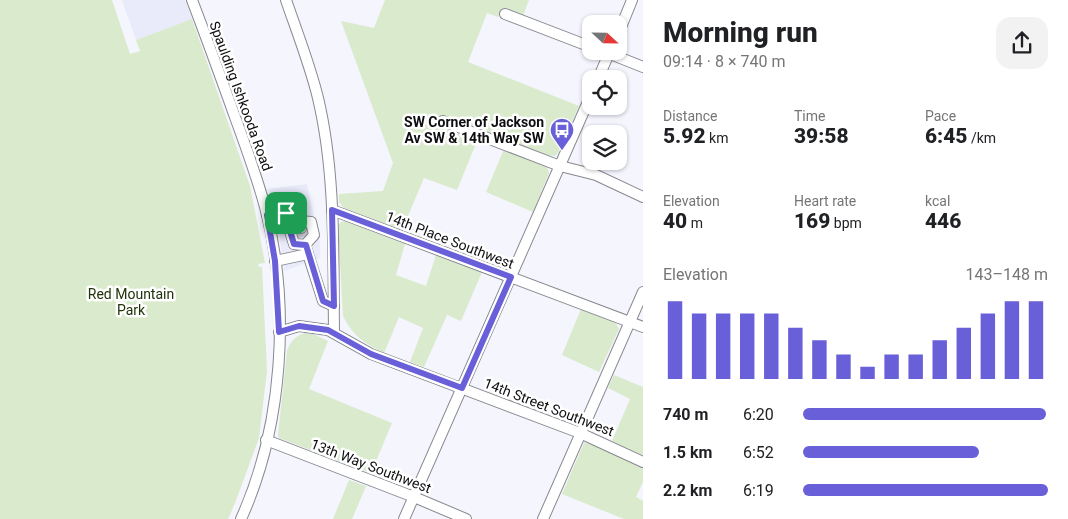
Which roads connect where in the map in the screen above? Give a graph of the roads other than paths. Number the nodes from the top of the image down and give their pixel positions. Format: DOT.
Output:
graph roads {
  1 [pos="192,0"];
  2 [pos="286,0"];
  3 [pos="632,0"];
  4 [pos="504,14"];
  5 [pos="626,15"];
  6 [pos="582,44"];
  7 [pos="626,60"];
  8 [pos="643,67"];
  9 [pos="582,115"];
  10 [pos="443,121"];
  11 [pos="560,166"];
  12 [pos="643,197"];
  13 [pos="332,210"];
  14 [pos="267,215"];
  15 [pos="303,237"];
  16 [pos="275,261"];
  17 [pos="511,277"];
  18 [pos="643,292"];
  19 [pos="334,306"];
  20 [pos="630,322"];
  21 [pos="643,327"];
  22 [pos="279,332"];
  23 [pos="334,332"];
  24 [pos="462,388"];
  25 [pos="580,433"];
  26 [pos="266,440"];
  27 [pos="643,462"];
  28 [pos="414,497"];
  29 [pos="240,519"];
  30 [pos="404,519"];
  31 [pos="466,519"];
  32 [pos="543,519"];
  1 -- 14 [label="street, Spaulding Ishkooda Road"];
  2 -- 13 [label="street"];
  3 -- 5 [label="street"];
  4 -- 6 [label="street"];
  7 -- 8 [label="street"];
  9 -- 11 [label="street"];
  10 -- 11 [label="street"];
  11 -- 12 [label="street"];
  11 -- 17 [label="street"];
  13 -- 17 [label="street, 14th Place Southwest"];
  13 -- 19 [label="street"];
  14 -- 15 [label="street"];
  14 -- 16 [label="street, Spaulding Ishkooda Road"];
  15 -- 16 [label="street"];
  15 -- 19 [label="street"];
  16 -- 22 [label="street, Spaulding Ishkooda Road"];
  17 -- 20 [label="street, 14th Place Southwest"];
  17 -- 24 [label="street"];
  18 -- 20 [label="street"];
  19 -- 23 [label="street"];
  20 -- 21 [label="street, 14th Place Southwest"];
  20 -- 25 [label="street"];
  22 -- 23 [label="street, 14th Street Southwest"];
  22 -- 26 [label="street, Spaulding Ishkooda Road"];
  23 -- 24 [label="street, 14th Street Southwest"];
  24 -- 25 [label="street, 14th Street Southwest"];
  24 -- 28 [label="street"];
  25 -- 27 [label="street, 14th Street Southwest"];
  25 -- 32 [label="street"];
  26 -- 28 [label="street, 13th Way Southwest"];
  26 -- 29 [label="street, Spaulding Ishkooda Road"];
  28 -- 30 [label="street"];
  28 -- 31 [label="street, 13th Way Southwest"];
}
